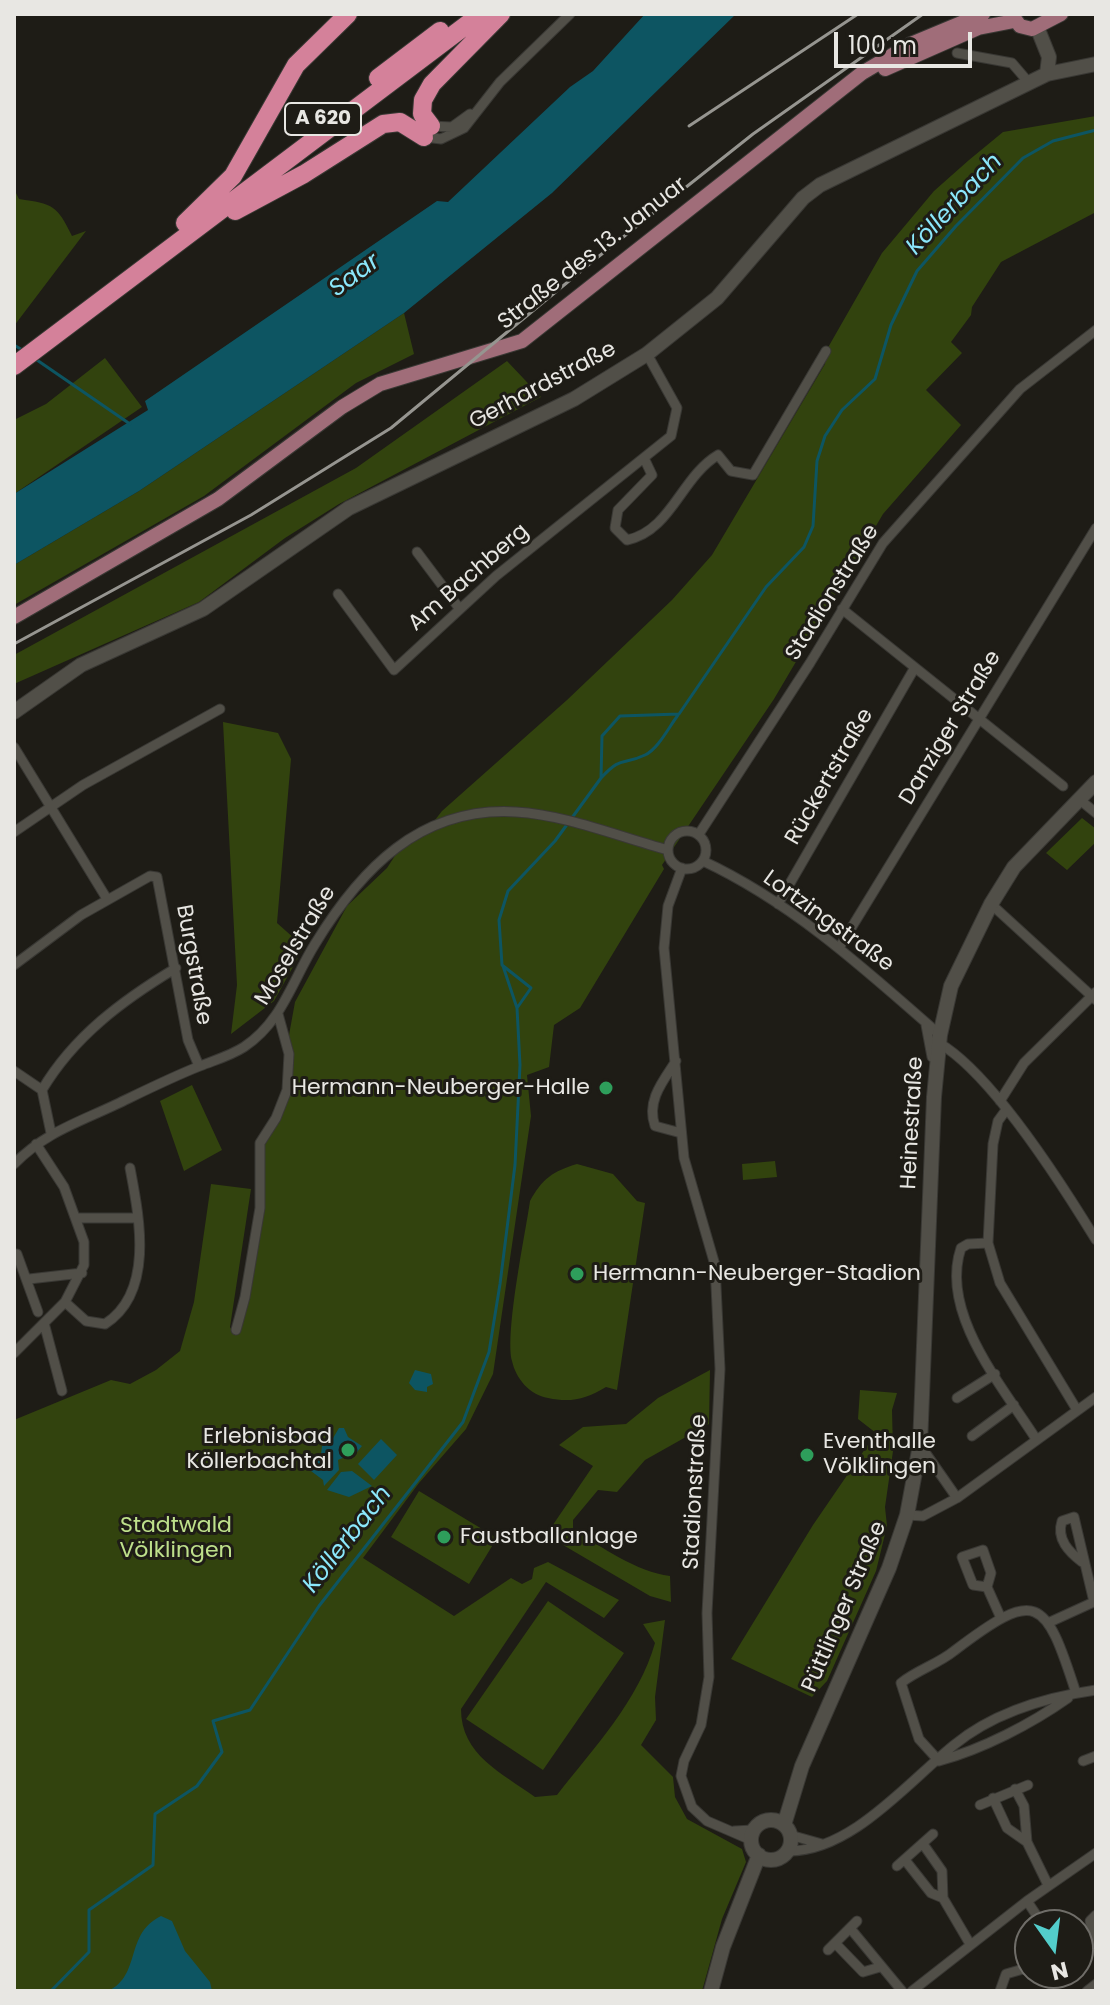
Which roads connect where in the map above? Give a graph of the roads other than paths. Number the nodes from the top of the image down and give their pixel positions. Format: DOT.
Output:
graph roads {
  1 [pos="348,14"];
  2 [pos="462,14"];
  3 [pos="481,14"];
  4 [pos="501,14"];
  5 [pos="570,14"];
  6 [pos="983,14"];
  7 [pos="1061,14"];
  8 [pos="1013,17"];
  9 [pos="1044,21"];
  10 [pos="957,53"];
  11 [pos="1096,64"];
  12 [pos="1047,74"];
  13 [pos="852,84"];
  14 [pos="1030,84"];
  15 [pos="428,131"];
  16 [pos="189,228"];
  17 [pos="1096,330"];
  18 [pos="826,351"];
  19 [pos="22,354"];
  20 [pos="647,354"];
  21 [pos="644,458"];
  22 [pos="1096,528"];
  23 [pos="417,552"];
  24 [pos="338,594"];
  25 [pos="459,608"];
  26 [pos="842,609"];
  27 [pos="14,617"];
  28 [pos="914,669"];
  29 [pos="220,709"];
  30 [pos="14,712"];
  31 [pos="977,718"];
  32 [pos="14,747"];
  33 [pos="1096,782"];
  34 [pos="1063,786"];
  35 [pos="1080,800"];
  36 [pos="49,806"];
  37 [pos="1096,813"];
  38 [pos="14,832"];
  39 [pos="699,834"];
  40 [pos="668,850"];
  41 [pos="703,861"];
  42 [pos="682,868"];
  43 [pos="107,899"];
  44 [pos="778,904"];
  45 [pos="991,904"];
  46 [pos="839,948"];
  47 [pos="14,965"];
  48 [pos="176,968"];
  49 [pos="1095,996"];
  50 [pos="278,1014"];
  51 [pos="925,1022"];
  52 [pos="940,1039"];
  53 [pos="676,1061"];
  54 [pos="199,1066"];
  55 [pos="14,1071"];
  56 [pos="42,1090"];
  57 [pos="934,1097"];
  58 [pos="1003,1105"];
  59 [pos="51,1133"];
  60 [pos="681,1133"];
  61 [pos="36,1144"];
  62 [pos="14,1164"];
  63 [pos="130,1168"];
  64 [pos="76,1218"];
  65 [pos="138,1218"];
  66 [pos="1096,1240"];
  67 [pos="988,1243"];
  68 [pos="17,1254"];
  69 [pos="82,1273"];
  70 [pos="29,1279"];
  71 [pos="65,1302"];
  72 [pos="38,1312"];
  73 [pos="44,1323"];
  74 [pos="236,1330"];
  75 [pos="14,1353"];
  76 [pos="995,1374"];
  77 [pos="62,1391"];
  78 [pos="1096,1397"];
  79 [pos="957,1398"];
  80 [pos="1014,1405"];
  81 [pos="1077,1410"];
  82 [pos="972,1436"];
  83 [pos="1036,1439"];
  84 [pos="920,1445"];
  85 [pos="957,1498"];
  86 [pos="907,1515"];
  87 [pos="1082,1562"];
  88 [pos="987,1587"];
  89 [pos="1095,1601"];
  90 [pos="1000,1616"];
  91 [pos="1050,1622"];
  92 [pos="1096,1690"];
  93 [pos="1076,1693"];
  94 [pos="939,1761"];
  95 [pos="1028,1785"];
  96 [pos="1015,1789"];
  97 [pos="993,1798"];
  98 [pos="980,1805"];
  99 [pos="783,1833"];
  100 [pos="933,1834"];
  101 [pos="752,1835"];
  102 [pos="1027,1842"];
  103 [pos="822,1844"];
  104 [pos="923,1844"];
  105 [pos="1096,1853"];
  106 [pos="765,1857"];
  107 [pos="1048,1885"];
  108 [pos="943,1898"];
  109 [pos="1027,1901"];
  110 [pos="1032,1909"];
  111 [pos="1096,1915"];
  112 [pos="1096,1943"];
  113 [pos="970,1944"];
  114 [pos="880,1967"];
  115 [pos="1014,1972"];
  116 [pos="1096,1984"];
  117 [pos="711,1991"];
  118 [pos="902,1991"];
  119 [pos="912,1991"];
  120 [pos="1000,1991"];
  121 [pos="1087,1991"];
  1 -- 16 [label="highway"];
  2 -- 16 [label="highway, A 620"];
  3 -- 16 [label="highway, A 620"];
  4 -- 15 [label="highway"];
  5 -- 15 [label="street"];
  6 -- 13 [label="main road, Straße des 13. Januar"];
  7 -- 9 [label="main road"];
  8 -- 9 [label="main road"];
  8 -- 13 [label="main road, Straße des 13. Januar"];
  9 -- 12 [label="street"];
  10 -- 14 [label="street"];
  11 -- 12 [label="street, Gerhardstraße"];
  12 -- 14 [label="street, Gerhardstraße"];
  13 -- 27 [label="main road, Straße des 13. Januar"];
  14 -- 20 [label="street, Gerhardstraße"];
  15 -- 16 [label="highway"];
  16 -- 19 [label="highway, A 620"];
  17 -- 26 [label="street, Stadionstraße"];
  18 -- 21 [label="street"];
  20 -- 21 [label="street, Am Bachberg"];
  20 -- 30 [label="street, Gerhardstraße"];
  21 -- 25 [label="street, Am Bachberg"];
  22 -- 31 [label="street, Danziger Straße"];
  23 -- 25 [label="street"];
  24 -- 25 [label="street, Am Bachberg"];
  26 -- 28 [label="street"];
  26 -- 39 [label="street, Stadionstraße"];
  28 -- 31 [label="street"];
  28 -- 44 [label="street, Rückertstraße"];
  29 -- 36 [label="street"];
  31 -- 34 [label="street"];
  31 -- 46 [label="street, Danziger Straße"];
  32 -- 36 [label="street"];
  33 -- 35 [label="street, Heinestraße"];
  35 -- 37 [label="street"];
  35 -- 45 [label="street, Heinestraße"];
  36 -- 38 [label="street"];
  36 -- 43 [label="street"];
  39 -- 40 [label="street"];
  39 -- 41 [label="street"];
  40 -- 42 [label="street"];
  40 -- 50 [label="street, Moselstraße"];
  41 -- 42 [label="street"];
  41 -- 44 [label="street, Lortzingstraße"];
  42 -- 53 [label="street, Stadionstraße"];
  43 -- 47 [label="street"];
  43 -- 48 [label="street, Burgstraße"];
  44 -- 46 [label="street, Lortzingstraße"];
  45 -- 49 [label="street"];
  45 -- 52 [label="street, Heinestraße"];
  46 -- 51 [label="street, Lortzingstraße"];
  48 -- 54 [label="street, Burgstraße"];
  48 -- 56 [label="street"];
  49 -- 58 [label="street"];
  50 -- 54 [label="street, Moselstraße"];
  50 -- 74 [label="street"];
  51 -- 52 [label="street, Lortzingstraße"];
  51 -- 57 [label="street"];
  52 -- 57 [label="street, Heinestraße"];
  52 -- 58 [label="street, Lortzingstraße"];
  53 -- 60 [label="street, Stadionstraße"];
  53 -- 60 [label="street"];
  54 -- 59 [label="street, Moselstraße"];
  55 -- 56 [label="street"];
  56 -- 59 [label="street"];
  57 -- 84 [label="street, Heinestraße"];
  58 -- 66 [label="street, Lortzingstraße"];
  58 -- 67 [label="street"];
  59 -- 61 [label="street, Moselstraße"];
  60 -- 101 [label="street, Stadionstraße"];
  61 -- 62 [label="street, Moselstraße"];
  61 -- 64 [label="street"];
  63 -- 65 [label="street"];
  64 -- 65 [label="street"];
  64 -- 69 [label="street"];
  65 -- 71 [label="street"];
  67 -- 76 [label="street"];
  67 -- 81 [label="street"];
  68 -- 70 [label="street"];
  69 -- 70 [label="street"];
  69 -- 71 [label="street"];
  70 -- 72 [label="street"];
  71 -- 73 [label="street"];
  73 -- 75 [label="street"];
  73 -- 77 [label="street"];
  76 -- 79 [label="street"];
  76 -- 80 [label="street"];
  78 -- 81 [label="street, Püttlinger Straße"];
  80 -- 82 [label="street"];
  80 -- 83 [label="street"];
  81 -- 83 [label="street, Püttlinger Straße"];
  83 -- 85 [label="street, Püttlinger Straße"];
  84 -- 85 [label="street"];
  84 -- 86 [label="street, Heinestraße"];
  85 -- 86 [label="street, Püttlinger Straße"];
  86 -- 99 [label="street, Püttlinger Straße"];
  87 -- 89 [label="street"];
  88 -- 90 [label="street"];
  89 -- 91 [label="street"];
  90 -- 91 [label="street"];
  90 -- 94 [label="street"];
  91 -- 93 [label="street"];
  92 -- 93 [label="street"];
  93 -- 94 [label="street"];
  93 -- 94 [label="street"];
  94 -- 103 [label="street"];
  95 -- 96 [label="street"];
  96 -- 97 [label="street"];
  96 -- 102 [label="street"];
  97 -- 98 [label="street"];
  97 -- 102 [label="street"];
  99 -- 101 [label="street"];
  99 -- 103 [label="street"];
  99 -- 103 [label="street"];
  99 -- 106 [label="street"];
  100 -- 104 [label="street"];
  101 -- 106 [label="street"];
  102 -- 107 [label="street"];
  104 -- 108 [label="street"];
  104 -- 108 [label="street"];
  105 -- 107 [label="street"];
  106 -- 117 [label="street"];
  107 -- 109 [label="street"];
  108 -- 113 [label="street"];
  109 -- 110 [label="street"];
  109 -- 113 [label="street"];
  111 -- 112 [label="street"];
  113 -- 119 [label="street"];
  114 -- 114 [label="street"];
  114 -- 118 [label="street"];
  115 -- 120 [label="street"];
  116 -- 121 [label="street"];
}
